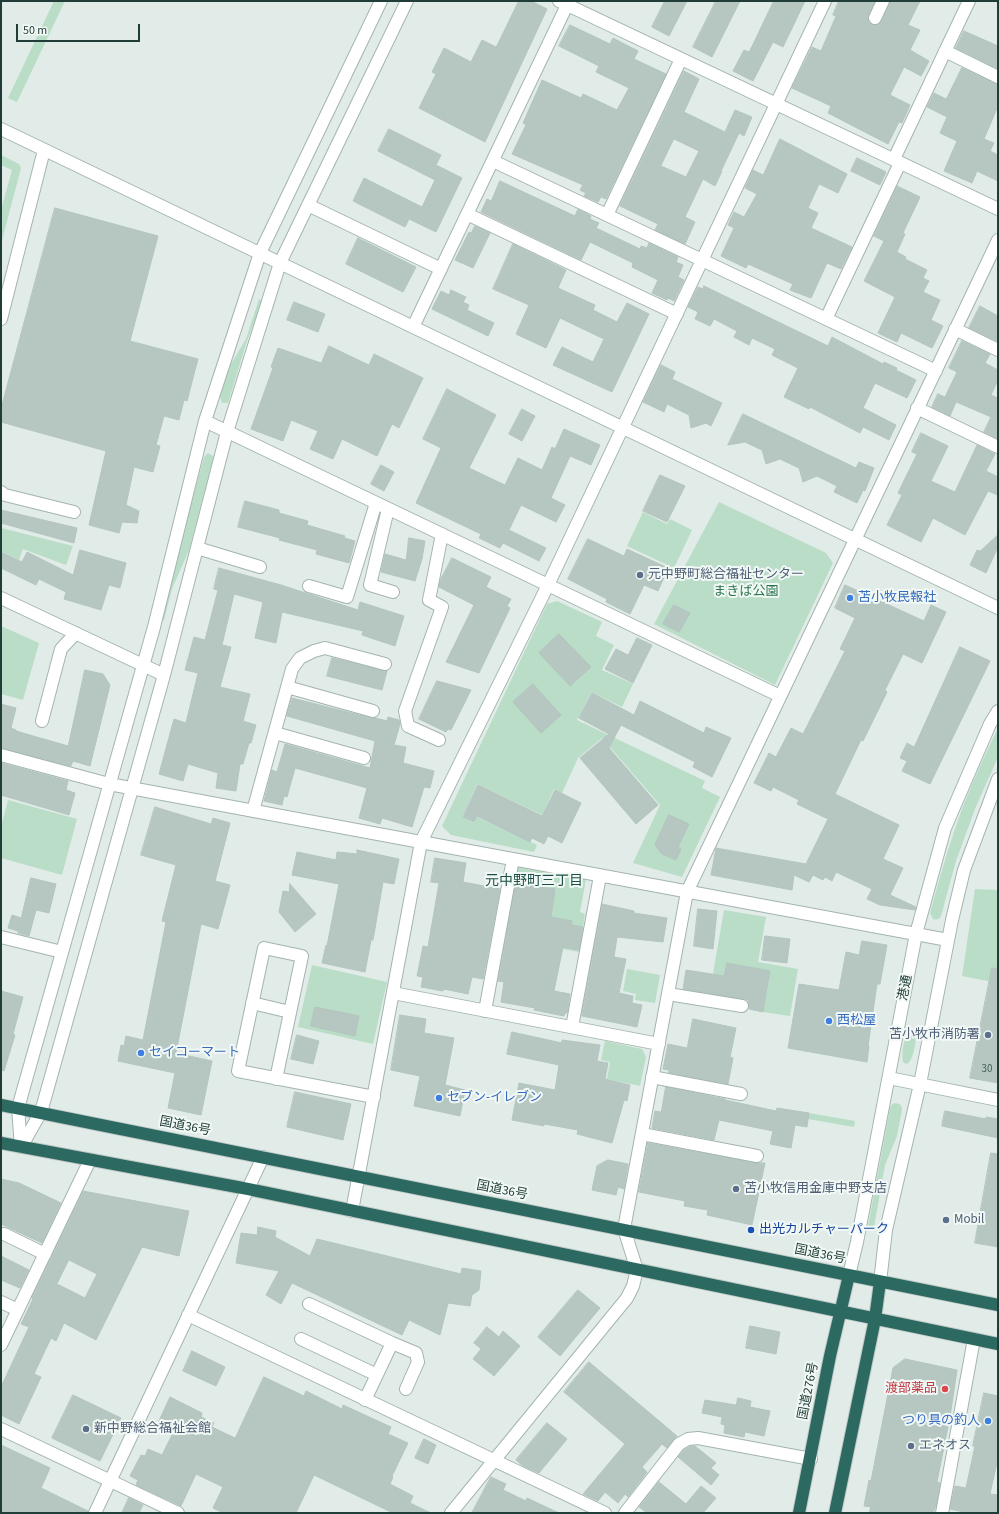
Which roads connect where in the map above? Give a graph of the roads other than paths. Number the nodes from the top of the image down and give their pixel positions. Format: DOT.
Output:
graph roads {
  1 [pos="381,1"];
  2 [pos="407,1"];
  3 [pos="825,1"];
  4 [pos="883,1"];
  5 [pos="969,1"];
  6 [pos="565,2"];
  7 [pos="874,18"];
  8 [pos="945,51"];
  9 [pos="681,59"];
  10 [pos="998,77"];
  11 [pos="776,104"];
  12 [pos="1,129"];
  13 [pos="44,150"];
  14 [pos="493,161"];
  15 [pos="897,161"];
  16 [pos="308,205"];
  17 [pos="998,209"];
  18 [pos="468,214"];
  19 [pos="607,215"];
  20 [pos="998,240"];
  21 [pos="260,253"];
  22 [pos="702,260"];
  23 [pos="280,263"];
  24 [pos="441,269"];
  25 [pos="677,314"];
  26 [pos="1,319"];
  27 [pos="826,319"];
  28 [pos="414,327"];
  29 [pos="955,329"];
  30 [pos="998,350"];
  31 [pos="936,371"];
  32 [pos="917,408"];
  33 [pos="205,421"];
  34 [pos="623,428"];
  35 [pos="227,432"];
  36 [pos="998,447"];
  37 [pos="1,492"];
  38 [pos="376,503"];
  39 [pos="388,509"];
  40 [pos="74,512"];
  41 [pos="442,534"];
  42 [pos="855,539"];
  43 [pos="197,548"];
  44 [pos="260,567"];
  45 [pos="548,585"];
  46 [pos="309,586"];
  47 [pos="394,592"];
  48 [pos="1,600"];
  49 [pos="998,608"];
  50 [pos="76,633"];
  51 [pos="385,664"];
  52 [pos="143,665"];
  53 [pos="164,675"];
  54 [pos="287,687"];
  55 [pos="780,696"];
  56 [pos="373,710"];
  57 [pos="998,711"];
  58 [pos="42,722"];
  59 [pos="274,733"];
  60 [pos="439,740"];
  61 [pos="1,754"];
  62 [pos="364,758"];
  63 [pos="998,779"];
  64 [pos="109,784"];
  65 [pos="132,788"];
  66 [pos="253,811"];
  67 [pos="421,842"];
  68 [pos="513,859"];
  69 [pos="600,876"];
  70 [pos="687,892"];
  71 [pos="916,934"];
  72 [pos="1,937"];
  73 [pos="948,940"];
  74 [pos="62,952"];
  75 [pos="393,993"];
  76 [pos="668,994"];
  77 [pos="252,1003"];
  78 [pos="742,1006"];
  79 [pos="485,1011"];
  80 [pos="290,1012"];
  81 [pos="572,1027"];
  82 [pos="659,1044"];
  83 [pos="652,1077"];
  84 [pos="889,1078"];
  85 [pos="276,1079"];
  86 [pos="920,1084"];
  87 [pos="741,1094"];
  88 [pos="374,1097"];
  89 [pos="998,1100"];
  90 [pos="1,1105"];
  91 [pos="18,1108"];
  92 [pos="41,1112"];
  93 [pos="642,1134"];
  94 [pos="1,1143"];
  95 [pos="21,1147"];
  96 [pos="757,1156"];
  97 [pos="263,1157"];
  98 [pos="90,1160"];
  99 [pos="359,1176"];
  100 [pos="248,1189"];
  101 [pos="352,1211"];
  102 [pos="624,1230"];
  103 [pos="4,1234"];
  104 [pos="44,1254"];
  105 [pos="637,1270"];
  106 [pos="849,1275"];
  107 [pos="880,1282"];
  108 [pos="1,1302"];
  109 [pos="309,1304"];
  110 [pos="998,1305"];
  111 [pos="18,1310"];
  112 [pos="841,1311"];
  113 [pos="188,1315"];
  114 [pos="875,1319"];
  115 [pos="301,1339"];
  116 [pos="974,1339"];
  117 [pos="392,1343"];
  118 [pos="998,1344"];
  119 [pos="1,1345"];
  120 [pos="377,1375"];
  121 [pos="406,1389"];
  122 [pos="365,1400"];
  123 [pos="1,1429"];
  124 [pos="811,1459"];
  125 [pos="494,1461"];
  126 [pos="110,1481"];
  127 [pos="95,1513"];
  128 [pos="178,1513"];
  129 [pos="451,1513"];
  130 [pos="605,1513"];
  131 [pos="625,1513"];
  132 [pos="799,1513"];
  133 [pos="835,1513"];
  134 [pos="942,1513"];
  1 -- 21 [label="street"];
  2 -- 16 [label="street"];
  3 -- 11 [label="street"];
  4 -- 7 [label="street"];
  5 -- 8 [label="street"];
  6 -- 9 [label="street"];
  6 -- 14 [label="street"];
  8 -- 10 [label="street"];
  8 -- 15 [label="street"];
  9 -- 11 [label="street"];
  9 -- 19 [label="street"];
  11 -- 15 [label="street"];
  11 -- 22 [label="street"];
  12 -- 13 [label="street"];
  13 -- 21 [label="street"];
  13 -- 26 [label="street"];
  14 -- 18 [label="street"];
  14 -- 19 [label="street"];
  15 -- 17 [label="street"];
  15 -- 27 [label="street"];
  16 -- 23 [label="street"];
  16 -- 24 [label="street"];
  18 -- 24 [label="street"];
  18 -- 25 [label="street"];
  19 -- 22 [label="street"];
  20 -- 29 [label="street"];
  21 -- 23 [label="street"];
  21 -- 33 [label="street"];
  22 -- 25 [label="street"];
  22 -- 27 [label="street"];
  23 -- 28 [label="street"];
  23 -- 35 [label="street"];
  24 -- 28 [label="street"];
  25 -- 34 [label="street"];
  27 -- 31 [label="street"];
  28 -- 34 [label="street"];
  29 -- 30 [label="street"];
  29 -- 31 [label="street"];
  31 -- 32 [label="street"];
  32 -- 36 [label="street"];
  32 -- 42 [label="street"];
  33 -- 35 [label="street"];
  33 -- 52 [label="street"];
  34 -- 42 [label="street"];
  34 -- 45 [label="street"];
  35 -- 38 [label="street"];
  35 -- 43 [label="street"];
  37 -- 40 [label="street"];
  38 -- 39 [label="street"];
  38 -- 46 [label="street"];
  39 -- 41 [label="street"];
  39 -- 47 [label="street"];
  41 -- 45 [label="street"];
  41 -- 60 [label="street"];
  42 -- 49 [label="street"];
  42 -- 55 [label="street"];
  43 -- 44 [label="street"];
  43 -- 53 [label="street"];
  45 -- 55 [label="street"];
  45 -- 67 [label="street"];
  48 -- 50 [label="street"];
  50 -- 52 [label="street"];
  50 -- 58 [label="street"];
  51 -- 54 [label="street"];
  52 -- 53 [label="street"];
  52 -- 64 [label="street"];
  53 -- 65 [label="street"];
  54 -- 56 [label="street"];
  54 -- 59 [label="street"];
  55 -- 70 [label="street"];
  57 -- 71 [label="street, 港通"];
  59 -- 62 [label="street"];
  59 -- 66 [label="street"];
  61 -- 64 [label="street"];
  63 -- 73 [label="street"];
  64 -- 65 [label="street"];
  64 -- 74 [label="street"];
  65 -- 66 [label="street"];
  65 -- 92 [label="street"];
  66 -- 67 [label="street"];
  67 -- 68 [label="street"];
  67 -- 75 [label="street"];
  68 -- 69 [label="street"];
  68 -- 79 [label="street"];
  69 -- 70 [label="street"];
  69 -- 81 [label="street"];
  70 -- 71 [label="street"];
  70 -- 76 [label="street"];
  71 -- 73 [label="street"];
  71 -- 84 [label="street, 港通"];
  72 -- 74 [label="street"];
  73 -- 86 [label="street"];
  74 -- 91 [label="street"];
  75 -- 79 [label="street"];
  75 -- 88 [label="street"];
  76 -- 78 [label="street"];
  76 -- 82 [label="street"];
  77 -- 80 [label="street"];
  77 -- 80 [label="street"];
  77 -- 85 [label="street"];
  79 -- 81 [label="street"];
  80 -- 85 [label="street"];
  81 -- 82 [label="street"];
  82 -- 83 [label="street"];
  83 -- 87 [label="street"];
  83 -- 93 [label="street"];
  84 -- 86 [label="street"];
  84 -- 106 [label="street, 港通"];
  85 -- 88 [label="street"];
  86 -- 89 [label="street"];
  86 -- 107 [label="street"];
  88 -- 99 [label="street"];
  90 -- 91 [label="highway, 国道36号"];
  91 -- 92 [label="highway, 国道36号"];
  91 -- 95 [label="street"];
  92 -- 95 [label="street"];
  92 -- 97 [label="highway, 国道36号"];
  93 -- 96 [label="street"];
  93 -- 102 [label="street"];
  94 -- 95 [label="highway"];
  95 -- 98 [label="highway"];
  97 -- 99 [label="highway, 国道36号"];
  97 -- 100 [label="street"];
  98 -- 100 [label="highway"];
  98 -- 104 [label="street"];
  99 -- 101 [label="street"];
  99 -- 102 [label="highway, 国道36号"];
  100 -- 101 [label="highway"];
  100 -- 113 [label="street"];
  101 -- 105 [label="highway"];
  102 -- 105 [label="street"];
  102 -- 106 [label="highway, 国道36号"];
  103 -- 104 [label="street"];
  104 -- 111 [label="street"];
  105 -- 112 [label="highway"];
  105 -- 125 [label="street"];
  106 -- 107 [label="highway, 国道36号"];
  106 -- 112 [label="highway, 国道276号"];
  107 -- 110 [label="highway, 国道36号"];
  107 -- 114 [label="highway"];
  108 -- 111 [label="street"];
  109 -- 117 [label="street"];
  111 -- 119 [label="street"];
  112 -- 114 [label="highway"];
  112 -- 124 [label="highway, 国道276号"];
  113 -- 122 [label="street"];
  113 -- 126 [label="street"];
  114 -- 116 [label="highway"];
  114 -- 133 [label="highway"];
  115 -- 120 [label="street"];
  116 -- 118 [label="highway"];
  116 -- 134 [label="street"];
  117 -- 120 [label="street"];
  117 -- 121 [label="street"];
  120 -- 122 [label="street"];
  122 -- 125 [label="street"];
  123 -- 126 [label="street"];
  124 -- 131 [label="street"];
  124 -- 132 [label="highway, 国道276号"];
  125 -- 129 [label="street"];
  125 -- 130 [label="street"];
  126 -- 127 [label="street"];
  126 -- 128 [label="street"];
}
